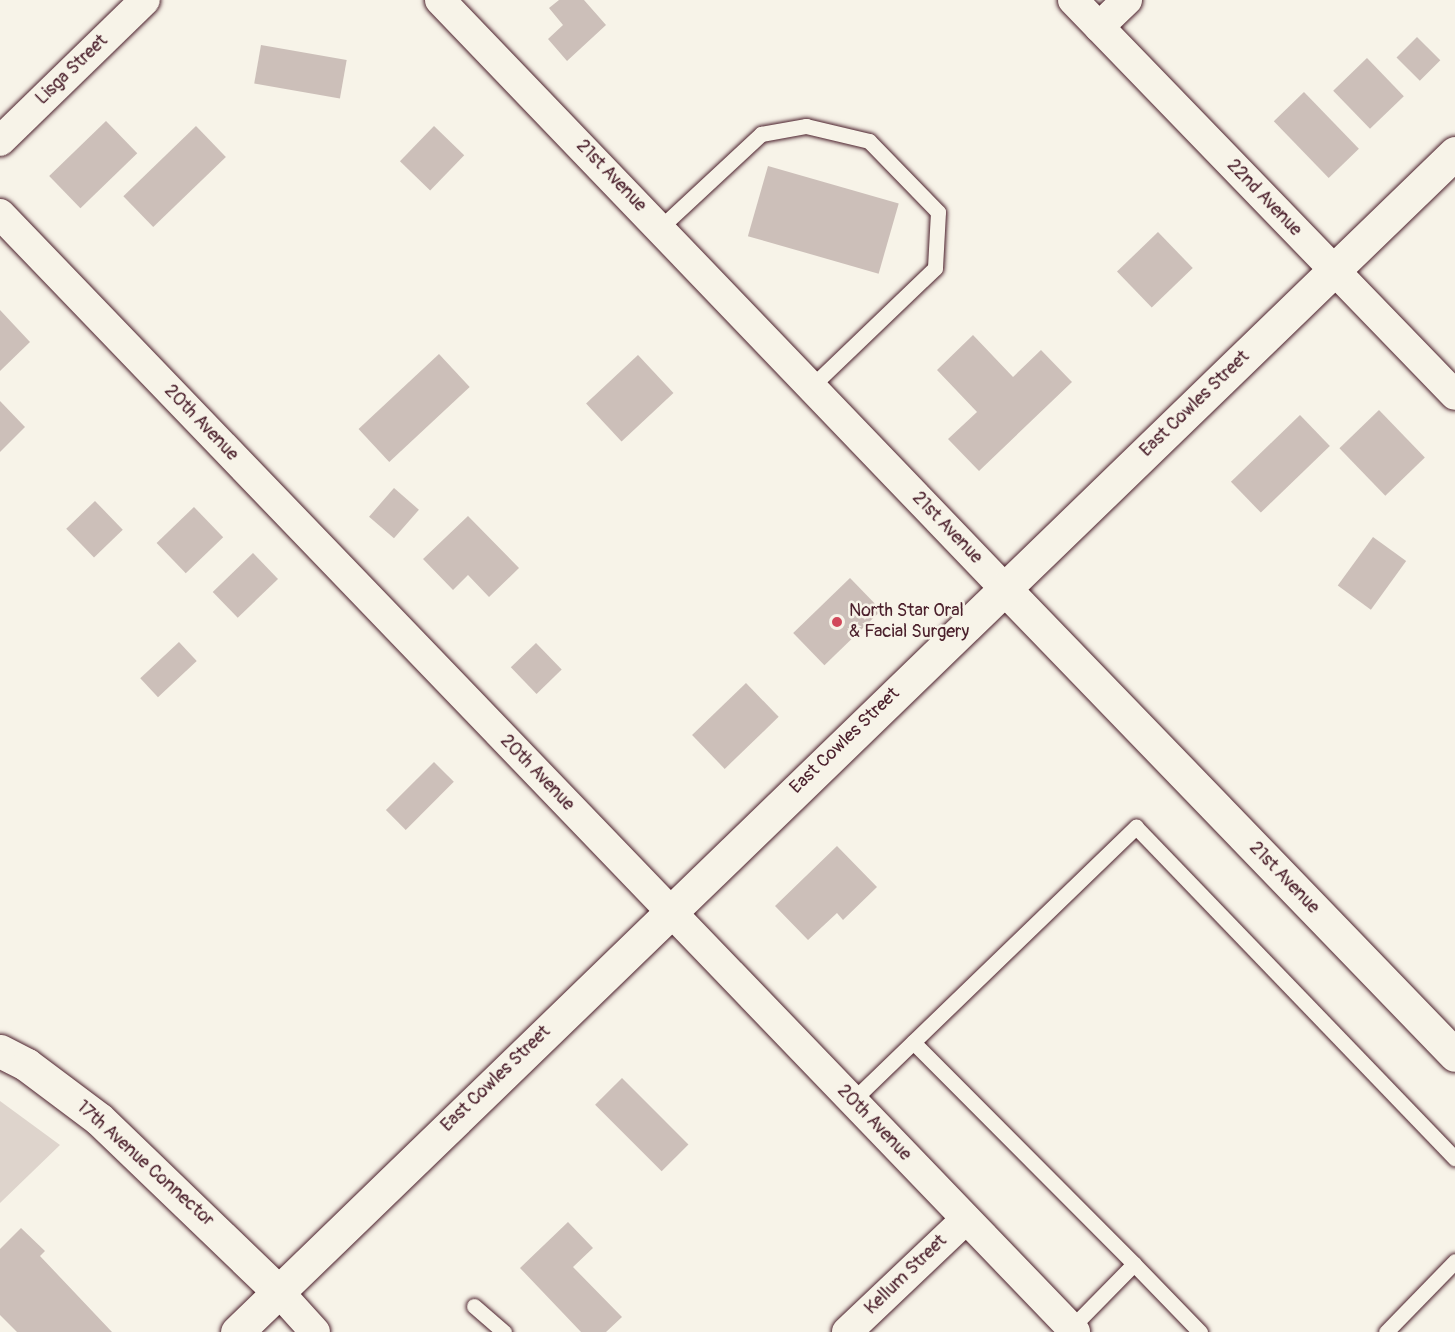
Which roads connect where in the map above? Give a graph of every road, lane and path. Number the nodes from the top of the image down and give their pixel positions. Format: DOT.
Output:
graph roads {
  1 [pos="145,0"];
  2 [pos="440,0"];
  3 [pos="1074,0"];
  4 [pos="1128,0"];
  5 [pos="1099,27"];
  6 [pos="0,141"];
  7 [pos="1455,153"];
  8 [pos="0,214"];
  9 [pos="661,227"];
  10 [pos="1334,269"];
  11 [pos="812,386"];
  12 [pos="1455,395"];
  13 [pos="1004,588"];
  14 [pos="669,910"];
  15 [pos="913,1042"];
  16 [pos="0,1052"];
  17 [pos="1455,1055"];
  18 [pos="852,1101"];
  19 [pos="1455,1158"];
  20 [pos="966,1219"];
  21 [pos="1455,1261"];
  22 [pos="1134,1264"];
  23 [pos="278,1291"];
  24 [pos="474,1306"];
  25 [pos="1073,1330"];
  26 [pos="237,1332"];
  27 [pos="315,1332"];
  28 [pos="504,1332"];
  29 [pos="847,1332"];
  30 [pos="1200,1332"];
  31 [pos="1386,1332"];
  1 -- 6 [label="street, Lisga Street"];
  2 -- 9 [label="street, 21st Avenue"];
  3 -- 5 [label="street, 22nd Avenue"];
  4 -- 5 [label="street"];
  5 -- 10 [label="street, 22nd Avenue"];
  7 -- 10 [label="street, East Cowles Street"];
  8 -- 14 [label="street, 20th Avenue"];
  9 -- 11 [label="street, 21st Avenue"];
  9 -- 11 [label="lane"];
  10 -- 12 [label="street, 22nd Avenue"];
  10 -- 13 [label="street, East Cowles Street"];
  11 -- 13 [label="street, 21st Avenue"];
  13 -- 14 [label="street, East Cowles Street"];
  13 -- 17 [label="street, 21st Avenue"];
  14 -- 18 [label="street, 20th Avenue"];
  14 -- 23 [label="street, East Cowles Street"];
  15 -- 18 [label="lane"];
  15 -- 19 [label="lane"];
  15 -- 22 [label="lane"];
  16 -- 23 [label="street, 17th Avenue Connector"];
  18 -- 20 [label="street, 20th Avenue"];
  20 -- 25 [label="street, 20th Avenue"];
  20 -- 29 [label="street, Kellum Street"];
  21 -- 31 [label="lane"];
  22 -- 25 [label="lane"];
  22 -- 30 [label="lane"];
  23 -- 26 [label="street, East Cowles Street"];
  23 -- 27 [label="street"];
  24 -- 28 [label="lane"];
}
